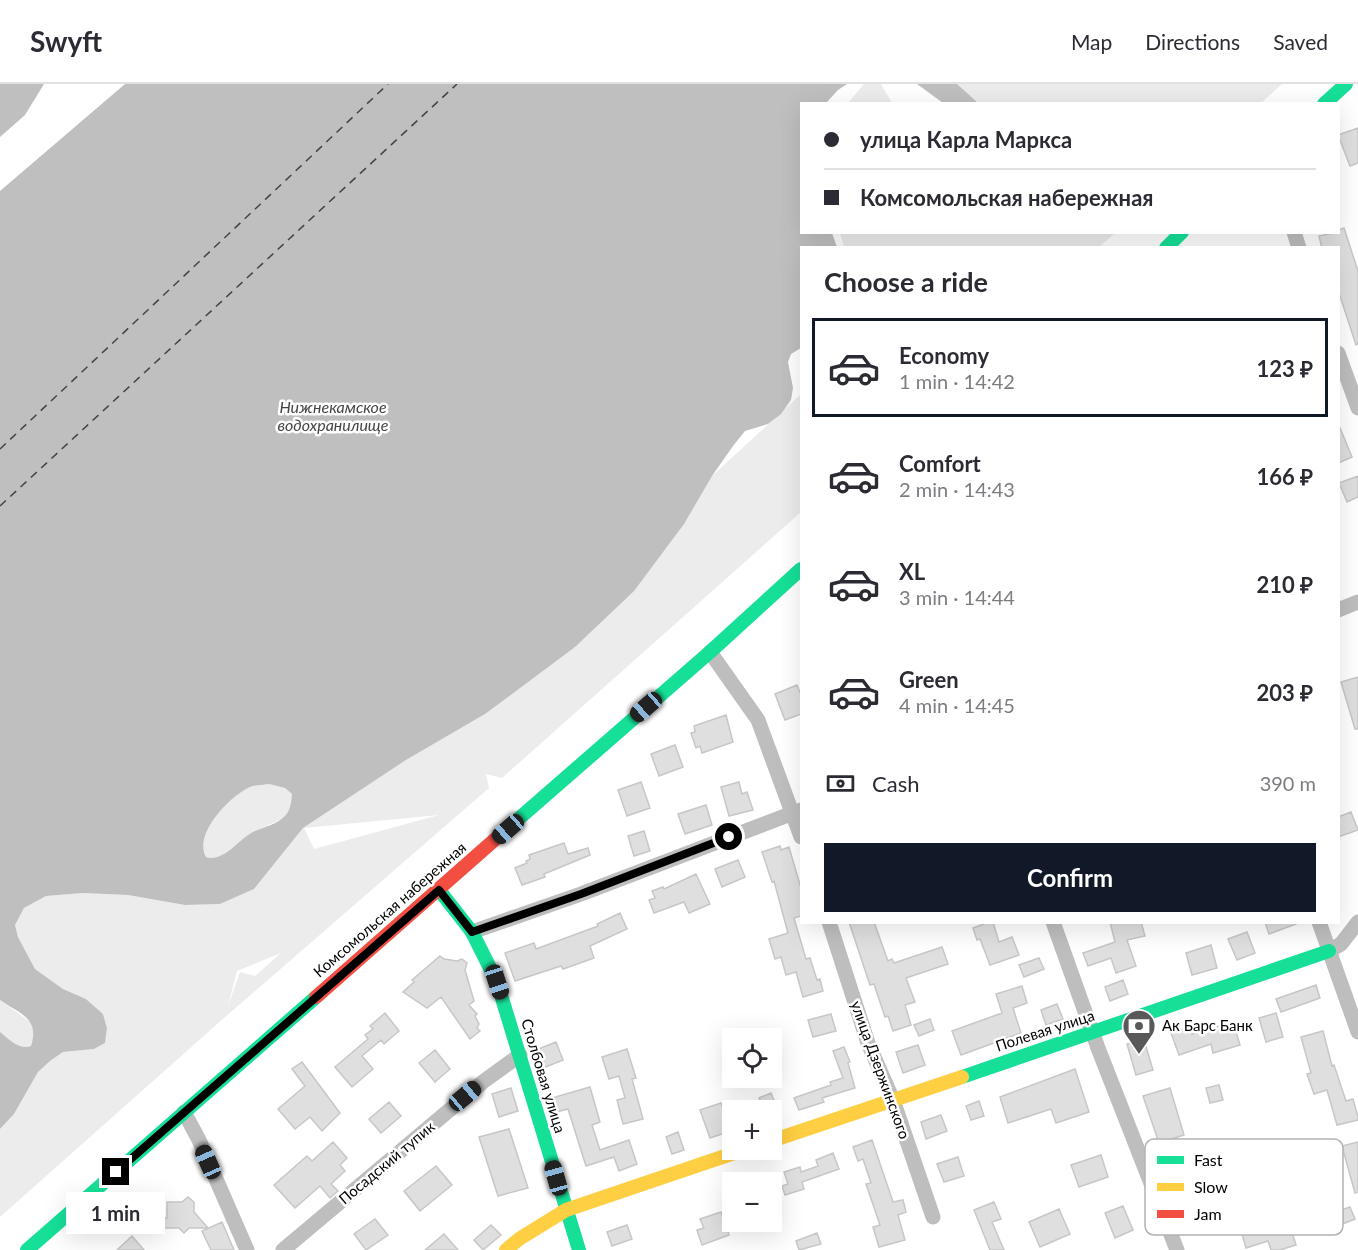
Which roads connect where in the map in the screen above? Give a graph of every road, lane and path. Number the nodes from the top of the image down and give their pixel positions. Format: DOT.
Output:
graph roads {
  1 [pos="1346,84"];
  2 [pos="1326,102"];
  3 [pos="1180,234"];
  4 [pos="1168,246"];
  5 [pos="1340,358"];
  6 [pos="1358,408"];
  7 [pos="800,570"];
  8 [pos="1358,602"];
  9 [pos="1340,609"];
  10 [pos="710,652"];
  11 [pos="797,811"];
  12 [pos="800,830"];
  13 [pos="439,890"];
  14 [pos="1358,922"];
  15 [pos="830,924"];
  16 [pos="1054,924"];
  17 [pos="1320,924"];
  18 [pos="472,932"];
  19 [pos="1329,951"];
  20 [pos="1358,1032"];
  21 [pos="1093,1033"];
  22 [pos="520,1055"];
  23 [pos="893,1100"];
  24 [pos="184,1112"];
  25 [pos="782,1137"];
  26 [pos="722,1157"];
  27 [pos="1145,1167"];
  28 [pos="566,1210"];
  29 [pos="933,1217"];
  30 [pos="1171,1235"];
  31 [pos="27,1250"];
  32 [pos="247,1250"];
  33 [pos="283,1250"];
  34 [pos="506,1250"];
  35 [pos="579,1250"];
  36 [pos="1177,1250"];
  1 -- 2 [label="street"];
  3 -- 4 [label="street"];
  5 -- 6 [label="street"];
  7 -- 10 [label="street, Комсомольская набережная"];
  8 -- 9 [label="street"];
  10 -- 11 [label="street"];
  10 -- 13 [label="street, Комсомольская набережная"];
  11 -- 12 [label="street"];
  11 -- 18 [label="street"];
  13 -- 18 [label="street, Столбовая улица"];
  13 -- 24 [label="street, Комсомольская набережная"];
  14 -- 19 [label="street"];
  15 -- 23 [label="street, улица Дзержинского"];
  16 -- 21 [label="street"];
  17 -- 19 [label="street"];
  18 -- 22 [label="street, Столбовая улица"];
  19 -- 20 [label="street"];
  19 -- 21 [label="street, Полевая улица"];
  21 -- 23 [label="street, Полевая улица"];
  21 -- 27 [label="street"];
  22 -- 28 [label="street, Столбовая улица"];
  22 -- 33 [label="street, Посадский тупик"];
  23 -- 25 [label="street, Полевая улица"];
  23 -- 29 [label="street, улица Дзержинского"];
  24 -- 31 [label="street, Комсомольская набережная"];
  24 -- 32 [label="street"];
  26 -- 28 [label="street"];
  28 -- 34 [label="street"];
  28 -- 35 [label="street, Столбовая улица"];
  30 -- 36 [label="street"];
}
